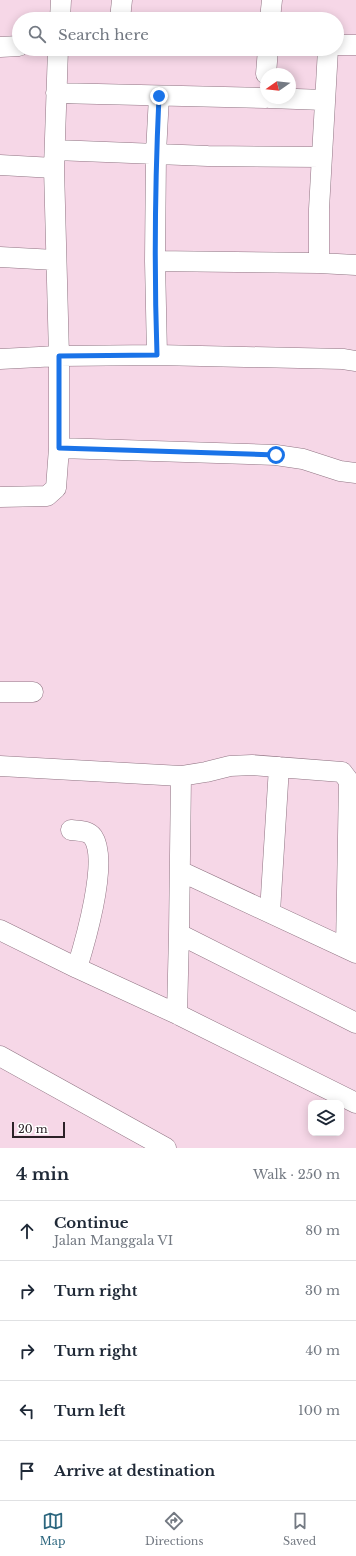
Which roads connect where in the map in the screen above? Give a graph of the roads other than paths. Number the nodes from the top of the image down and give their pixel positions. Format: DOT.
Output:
graph roads {
  1 [pos="61,0"];
  2 [pos="122,0"];
  3 [pos="272,0"];
  4 [pos="60,12"];
  5 [pos="121,12"];
  6 [pos="271,12"];
  7 [pos="344,45"];
  8 [pos="356,45"];
  9 [pos="12,46"];
  10 [pos="0,47"];
  11 [pos="58,56"];
  12 [pos="267,56"];
  13 [pos="327,56"];
  14 [pos="266,68"];
  15 [pos="56,93"];
  16 [pos="260,94"];
  17 [pos="159,96"];
  18 [pos="296,97"];
  19 [pos="324,100"];
  20 [pos="156,153"];
  21 [pos="321,158"];
  22 [pos="55,159"];
  23 [pos="0,165"];
  24 [pos="0,257"];
  25 [pos="55,260"];
  26 [pos="155,261"];
  27 [pos="319,263"];
  28 [pos="356,265"];
  29 [pos="157,355"];
  30 [pos="59,356"];
  31 [pos="0,360"];
  32 [pos="356,361"];
  33 [pos="59,448"];
  34 [pos="356,473"];
  35 [pos="0,497"];
  36 [pos="0,692"];
  37 [pos="33,692"];
  38 [pos="0,766"];
  39 [pos="280,767"];
  40 [pos="181,776"];
  41 [pos="71,830"];
  42 [pos="180,871"];
  43 [pos="270,912"];
  44 [pos="0,930"];
  45 [pos="180,934"];
  46 [pos="351,950"];
  47 [pos="77,968"];
  48 [pos="177,1014"];
  49 [pos="356,1024"];
  50 [pos="0,1056"];
  51 [pos="356,1103"];
  52 [pos="166,1148"];
  1 -- 4 [label="street"];
  2 -- 5 [label="street"];
  3 -- 6 [label="street"];
  7 -- 8 [label="street"];
  9 -- 10 [label="street"];
  11 -- 15 [label="street"];
  12 -- 14 [label="street"];
  13 -- 19 [label="street"];
  15 -- 17 [label="street"];
  15 -- 22 [label="street"];
  16 -- 17 [label="street"];
  17 -- 20 [label="street"];
  18 -- 19 [label="street"];
  19 -- 21 [label="street"];
  20 -- 21 [label="street"];
  20 -- 22 [label="street"];
  20 -- 26 [label="street"];
  21 -- 27 [label="street"];
  22 -- 23 [label="street"];
  22 -- 25 [label="street"];
  24 -- 25 [label="street"];
  25 -- 30 [label="street"];
  26 -- 27 [label="street"];
  26 -- 29 [label="street"];
  27 -- 28 [label="street"];
  29 -- 30 [label="street"];
  29 -- 32 [label="street"];
  30 -- 31 [label="street"];
  30 -- 33 [label="street"];
  33 -- 34 [label="street"];
  33 -- 35 [label="street"];
  36 -- 37 [label="street"];
  38 -- 40 [label="street"];
  39 -- 40 [label="street"];
  39 -- 43 [label="street"];
  39 -- 46 [label="street"];
  40 -- 42 [label="street"];
  41 -- 47 [label="street"];
  42 -- 43 [label="street"];
  42 -- 45 [label="street"];
  43 -- 46 [label="street"];
  44 -- 47 [label="street"];
  45 -- 48 [label="street"];
  45 -- 49 [label="street"];
  47 -- 48 [label="street"];
  48 -- 51 [label="street"];
  50 -- 52 [label="street"];
}
